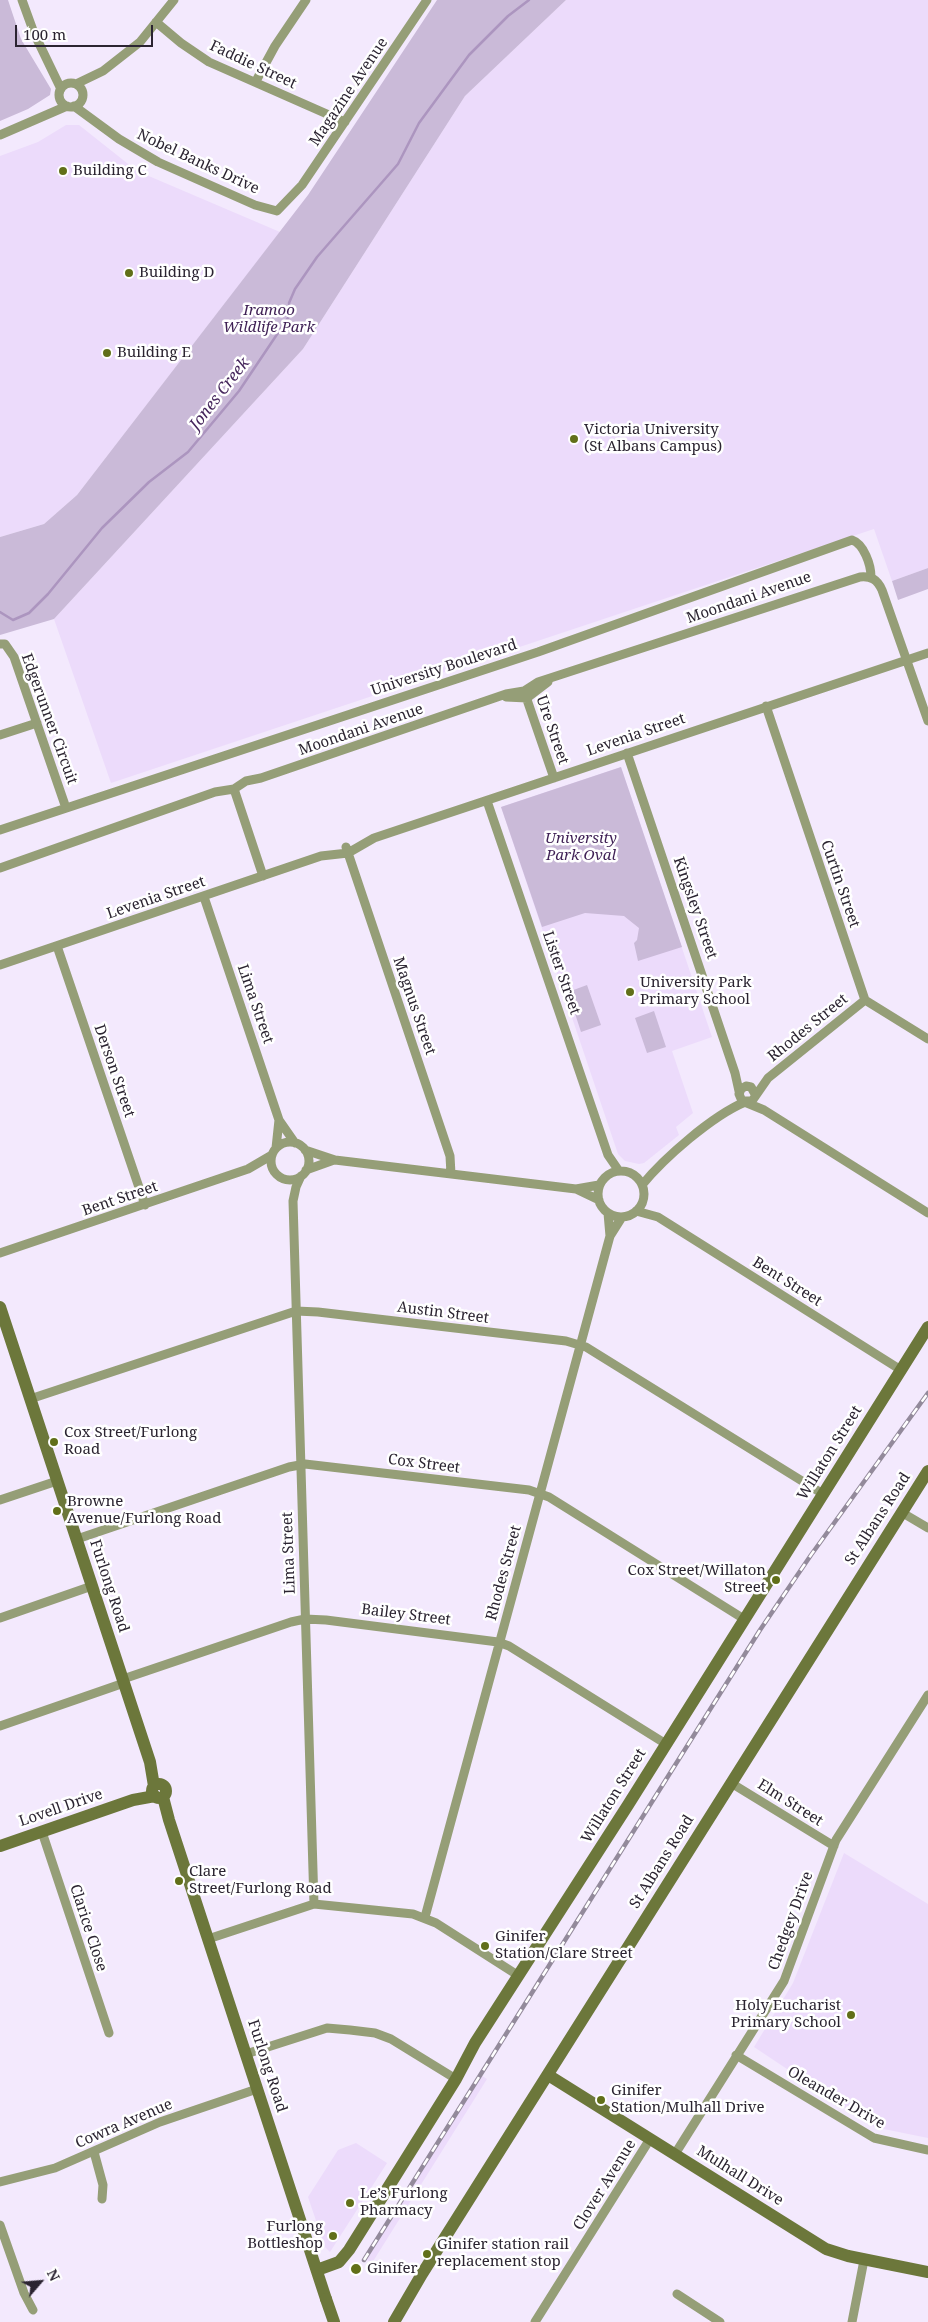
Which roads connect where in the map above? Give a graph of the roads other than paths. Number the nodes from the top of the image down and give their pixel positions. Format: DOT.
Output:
graph roads {
  1 [pos="22,0"];
  2 [pos="174,0"];
  3 [pos="306,0"];
  4 [pos="427,0"];
  5 [pos="156,22"];
  6 [pos="50,65"];
  7 [pos="102,71"];
  8 [pos="256,81"];
  9 [pos="73,84"];
  10 [pos="60,93"];
  11 [pos="82,96"];
  12 [pos="71,106"];
  13 [pos="46,114"];
  14 [pos="95,120"];
  15 [pos="346,122"];
  16 [pos="0,135"];
  17 [pos="291,198"];
  18 [pos="871,577"];
  19 [pos="0,644"];
  20 [pos="928,653"];
  21 [pos="907,659"];
  22 [pos="526,694"];
  23 [pos="766,706"];
  24 [pos="928,721"];
  25 [pos="37,723"];
  26 [pos="0,736"];
  27 [pos="627,753"];
  28 [pos="554,778"];
  29 [pos="235,792"];
  30 [pos="487,801"];
  31 [pos="66,808"];
  32 [pos="0,830"];
  33 [pos="347,850"];
  34 [pos="0,868"];
  35 [pos="263,876"];
  36 [pos="204,896"];
  37 [pos="57,946"];
  38 [pos="0,964"];
  39 [pos="865,1000"];
  40 [pos="928,1039"];
  41 [pos="747,1094"];
  42 [pos="279,1120"];
  43 [pos="295,1143"];
  44 [pos="305,1150"];
  45 [pos="274,1152"];
  46 [pos="608,1155"];
  47 [pos="335,1160"];
  48 [pos="658,1166"];
  49 [pos="248,1170"];
  50 [pos="619,1171"];
  51 [pos="304,1173"];
  52 [pos="277,1174"];
  53 [pos="451,1174"];
  54 [pos="608,1175"];
  55 [pos="635,1175"];
  56 [pos="599,1185"];
  57 [pos="642,1185"];
  58 [pos="576,1189"];
  59 [pos="599,1200"];
  60 [pos="293,1201"];
  61 [pos="643,1201"];
  62 [pos="145,1205"];
  63 [pos="636,1211"];
  64 [pos="608,1213"];
  65 [pos="928,1213"];
  66 [pos="622,1217"];
  67 [pos="658,1217"];
  68 [pos="610,1236"];
  69 [pos="0,1253"];
  70 [pos="0,1307"];
  71 [pos="296,1311"];
  72 [pos="928,1327"];
  73 [pos="580,1344"];
  74 [pos="901,1370"];
  75 [pos="30,1399"];
  76 [pos="300,1464"];
  77 [pos="928,1471"];
  78 [pos="57,1480"];
  79 [pos="540,1493"];
  80 [pos="823,1494"];
  81 [pos="0,1500"];
  82 [pos="901,1512"];
  83 [pos="928,1528"];
  84 [pos="77,1539"];
  85 [pos="92,1586"];
  86 [pos="0,1618"];
  87 [pos="305,1619"];
  88 [pos="744,1619"];
  89 [pos="498,1642"];
  90 [pos="123,1681"];
  91 [pos="928,1695"];
  92 [pos="0,1726"];
  93 [pos="666,1744"];
  94 [pos="731,1783"];
  95 [pos="157,1791"];
  96 [pos="42,1832"];
  97 [pos="0,1846"];
  98 [pos="834,1846"];
  99 [pos="314,1904"];
  100 [pos="425,1918"];
  101 [pos="208,1939"];
  102 [pos="519,1976"];
  103 [pos="109,2033"];
  104 [pos="246,2054"];
  105 [pos="736,2055"];
  106 [pos="548,2075"];
  107 [pos="456,2079"];
  108 [pos="258,2089"];
  109 [pos="650,2139"];
  110 [pos="928,2150"];
  111 [pos="94,2152"];
  112 [pos="675,2154"];
  113 [pos="0,2182"];
  114 [pos="102,2199"];
  115 [pos="0,2225"];
  116 [pos="864,2260"];
  117 [pos="317,2270"];
  118 [pos="928,2272"];
  119 [pos="677,2294"];
  120 [pos="34,2310"];
  121 [pos="334,2322"];
  122 [pos="394,2322"];
  123 [pos="535,2322"];
  124 [pos="720,2322"];
  125 [pos="852,2322"];
  1 -- 6 [label="street"];
  2 -- 5 [label="street"];
  3 -- 8 [label="street"];
  4 -- 15 [label="street, Magazine Avenue"];
  5 -- 7 [label="street"];
  5 -- 8 [label="street, Faddie Street"];
  6 -- 9 [label="street"];
  6 -- 10 [label="street"];
  7 -- 9 [label="street"];
  7 -- 11 [label="street"];
  8 -- 15 [label="street, Faddie Street"];
  9 -- 10 [label="street"];
  9 -- 11 [label="street, Nobel Banks Drive"];
  10 -- 12 [label="street"];
  10 -- 13 [label="street"];
  11 -- 12 [label="street"];
  11 -- 14 [label="street, Nobel Banks Drive"];
  12 -- 13 [label="street"];
  12 -- 14 [label="street, Nobel Banks Drive"];
  13 -- 16 [label="street"];
  14 -- 17 [label="street, Nobel Banks Drive"];
  15 -- 17 [label="street, Magazine Avenue"];
  18 -- 21 [label="street"];
  18 -- 22 [label="street, Moondani Avenue"];
  18 -- 31 [label="street, University Boulevard"];
  19 -- 25 [label="street, Edgerunner Circuit"];
  20 -- 21 [label="street, Levenia Street"];
  21 -- 23 [label="street, Levenia Street"];
  21 -- 24 [label="street"];
  22 -- 28 [label="street, Ure Street"];
  22 -- 29 [label="street, Moondani Avenue"];
  23 -- 27 [label="street, Levenia Street"];
  23 -- 39 [label="street, Curtin Street"];
  25 -- 26 [label="street"];
  25 -- 31 [label="street, Edgerunner Circuit"];
  27 -- 28 [label="street, Levenia Street"];
  27 -- 41 [label="street, Kingsley Street"];
  28 -- 30 [label="street, Levenia Street"];
  29 -- 34 [label="street, Moondani Avenue"];
  29 -- 35 [label="street"];
  30 -- 33 [label="street, Levenia Street"];
  30 -- 46 [label="street, Lister Street"];
  31 -- 32 [label="street, University Boulevard"];
  33 -- 35 [label="street, Levenia Street"];
  33 -- 53 [label="street, Magnus Street"];
  35 -- 36 [label="street, Levenia Street"];
  36 -- 37 [label="street, Levenia Street"];
  36 -- 42 [label="street, Lima Street"];
  37 -- 38 [label="street, Levenia Street"];
  37 -- 62 [label="street, Derson Street"];
  39 -- 40 [label="street"];
  39 -- 41 [label="street, Rhodes Street"];
  41 -- 48 [label="street, Rhodes Street"];
  41 -- 65 [label="street, Kingsley Street"];
  42 -- 43 [label="street, Lima Street"];
  42 -- 45 [label="street, Lima Street"];
  43 -- 44 [label="street"];
  43 -- 45 [label="street"];
  44 -- 47 [label="street"];
  44 -- 51 [label="street"];
  45 -- 49 [label="street, Bent Street"];
  45 -- 52 [label="street"];
  46 -- 50 [label="street, Lister Street"];
  46 -- 54 [label="street, Lister Street"];
  47 -- 51 [label="street"];
  47 -- 53 [label="street"];
  48 -- 55 [label="street, Rhodes Street"];
  48 -- 57 [label="street, Rhodes Street"];
  49 -- 52 [label="street, Bent Street"];
  49 -- 62 [label="street, Bent Street"];
  50 -- 54 [label="street"];
  50 -- 55 [label="street"];
  51 -- 52 [label="street"];
  51 -- 60 [label="street, Lima Street"];
  52 -- 60 [label="street, Lima Street"];
  53 -- 58 [label="street"];
  54 -- 56 [label="street"];
  55 -- 57 [label="street"];
  56 -- 58 [label="street"];
  56 -- 59 [label="street"];
  57 -- 61 [label="street"];
  58 -- 59 [label="street"];
  59 -- 64 [label="street"];
  60 -- 71 [label="street, Lima Street"];
  61 -- 63 [label="street"];
  61 -- 67 [label="street, Bent Street"];
  62 -- 69 [label="street, Bent Street"];
  63 -- 66 [label="street"];
  63 -- 67 [label="street, Bent Street"];
  64 -- 66 [label="street"];
  64 -- 68 [label="street, Rhodes Street"];
  66 -- 68 [label="street, Rhodes Street"];
  67 -- 74 [label="street, Bent Street"];
  68 -- 73 [label="street, Rhodes Street"];
  70 -- 75 [label="main road, Furlong Road"];
  71 -- 73 [label="street, Austin Street"];
  71 -- 75 [label="street, Austin Street"];
  71 -- 76 [label="street, Lima Street"];
  72 -- 74 [label="main road, Willaton Street"];
  73 -- 79 [label="street, Rhodes Street"];
  73 -- 80 [label="street, Austin Street"];
  74 -- 80 [label="main road, Willaton Street"];
  75 -- 78 [label="main road, Furlong Road"];
  76 -- 79 [label="street, Cox Street"];
  76 -- 84 [label="street, Cox Street"];
  76 -- 87 [label="street, Lima Street"];
  77 -- 82 [label="main road, St Albans Road"];
  78 -- 81 [label="street"];
  78 -- 84 [label="main road, Furlong Road"];
  79 -- 88 [label="street, Cox Street"];
  79 -- 89 [label="street, Rhodes Street"];
  80 -- 88 [label="main road, Willaton Street"];
  82 -- 83 [label="street"];
  82 -- 94 [label="main road, St Albans Road"];
  84 -- 85 [label="main road, Furlong Road"];
  85 -- 86 [label="street"];
  85 -- 90 [label="main road, Furlong Road"];
  87 -- 89 [label="street, Bailey Street"];
  87 -- 90 [label="street, Bailey Street"];
  87 -- 99 [label="street, Lima Street"];
  88 -- 93 [label="main road, Willaton Street"];
  89 -- 93 [label="street, Bailey Street"];
  89 -- 100 [label="street, Rhodes Street"];
  90 -- 92 [label="street, Bailey Street"];
  90 -- 95 [label="main road, Furlong Road"];
  91 -- 98 [label="street, Chedgey Drive"];
  93 -- 102 [label="main road, Willaton Street"];
  94 -- 98 [label="street, Elm Street"];
  94 -- 106 [label="main road, St Albans Road"];
  95 -- 96 [label="main road, Lovell Drive"];
  95 -- 101 [label="main road, Furlong Road"];
  96 -- 97 [label="main road, Lovell Drive"];
  96 -- 103 [label="street, Clarice Close"];
  98 -- 105 [label="street, Chedgey Drive"];
  99 -- 100 [label="street"];
  99 -- 101 [label="street"];
  100 -- 102 [label="street"];
  101 -- 104 [label="main road, Furlong Road"];
  102 -- 107 [label="main road, Willaton Street"];
  104 -- 107 [label="street"];
  104 -- 108 [label="main road, Furlong Road"];
  105 -- 110 [label="street, Oleander Drive"];
  105 -- 112 [label="street, Chedgey Drive"];
  106 -- 109 [label="main road, Mulhall Drive"];
  106 -- 122 [label="main road, St Albans Road"];
  107 -- 117 [label="main road, Willaton Street"];
  108 -- 111 [label="street, Cowra Avenue"];
  108 -- 117 [label="main road, Furlong Road"];
  109 -- 112 [label="main road, Mulhall Drive"];
  109 -- 123 [label="street, Clover Avenue"];
  111 -- 113 [label="street, Cowra Avenue"];
  111 -- 114 [label="street"];
  112 -- 116 [label="main road, Mulhall Drive"];
  115 -- 120 [label="street"];
  116 -- 118 [label="main road, Mulhall Drive"];
  116 -- 125 [label="street"];
  117 -- 121 [label="main road, Furlong Road, bridge"];
  119 -- 124 [label="street"];
}
